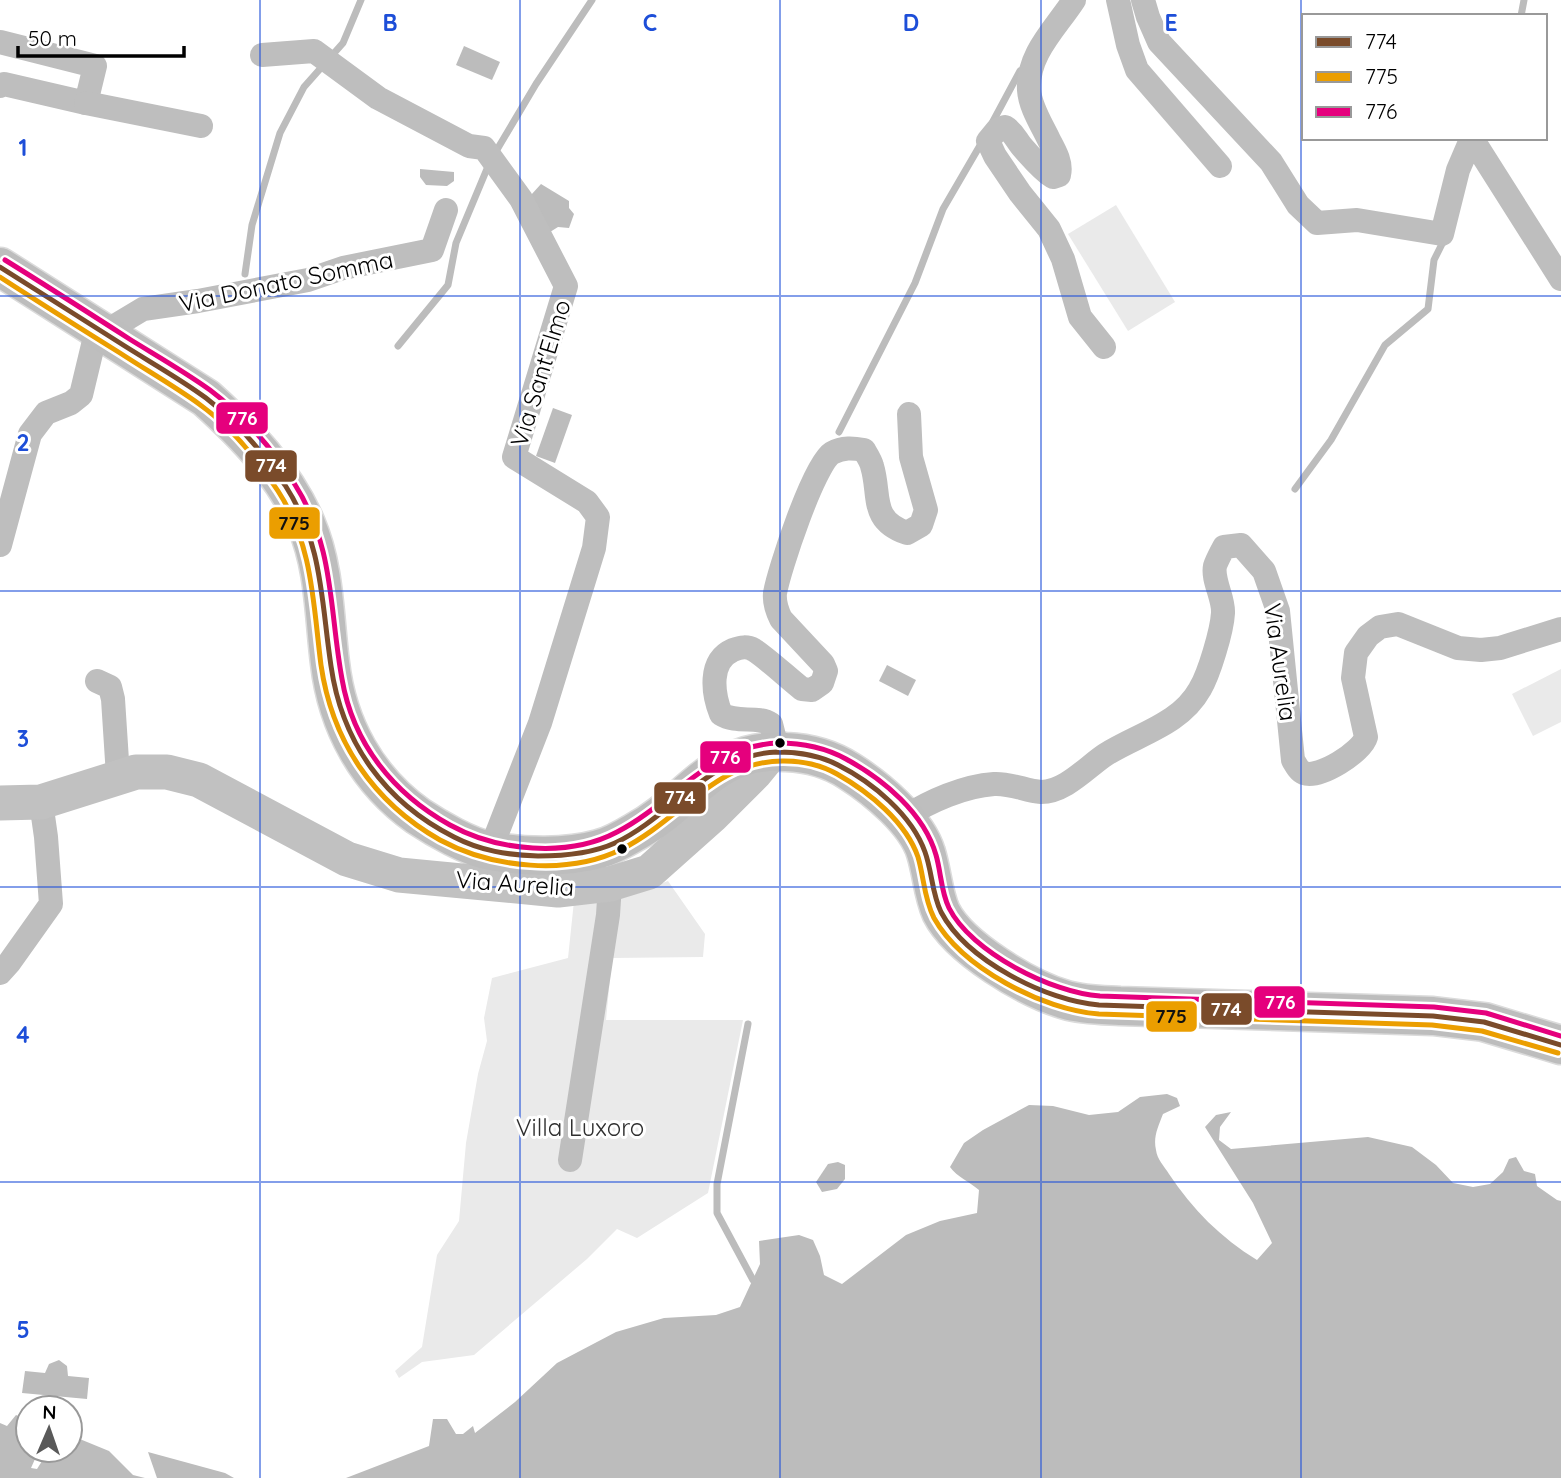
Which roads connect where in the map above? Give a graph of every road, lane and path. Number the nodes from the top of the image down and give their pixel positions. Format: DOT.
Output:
graph roads {
  1 [pos="1074,0"];
  2 [pos="1101,0"];
  3 [pos="1143,0"];
  4 [pos="1120,10"];
  5 [pos="0,42"];
  6 [pos="262,55"];
  7 [pos="0,86"];
  8 [pos="86,103"];
  9 [pos="201,126"];
  10 [pos="1220,166"];
  11 [pos="446,210"];
  12 [pos="0,267"];
  13 [pos="1561,279"];
  14 [pos="103,333"];
  15 [pos="1104,347"];
  16 [pos="909,414"];
  17 [pos="0,545"];
  18 [pos="1561,629"];
  19 [pos="97,681"];
  20 [pos="773,751"];
  21 [pos="118,776"];
  22 [pos="41,802"];
  23 [pos="0,803"];
  24 [pos="905,817"];
  25 [pos="490,851"];
  26 [pos="610,884"];
  27 [pos="5,968"];
  28 [pos="1546,1039"];
  29 [pos="570,1160"];
  1 -- 15 [label="street"];
  2 -- 4 [label="street"];
  3 -- 13 [label="street"];
  4 -- 10 [label="street"];
  5 -- 8 [label="street"];
  6 -- 25 [label="street, Via Sant'Elmo"];
  7 -- 8 [label="street"];
  8 -- 9 [label="street"];
  11 -- 14 [label="street, Via Donato Somma"];
  12 -- 14 [label="main road"];
  14 -- 17 [label="street"];
  14 -- 25 [label="main road"];
  16 -- 20 [label="street"];
  18 -- 24 [label="street, Via Aurelia"];
  19 -- 21 [label="street"];
  20 -- 24 [label="main road"];
  20 -- 25 [label="main road"];
  20 -- 26 [label="street, Via Aurelia"];
  21 -- 22 [label="street, Via Aurelia"];
  21 -- 26 [label="street, Via Aurelia"];
  22 -- 23 [label="street, Via Aurelia"];
  22 -- 27 [label="street"];
  24 -- 28 [label="main road"];
  26 -- 29 [label="street"];
}
